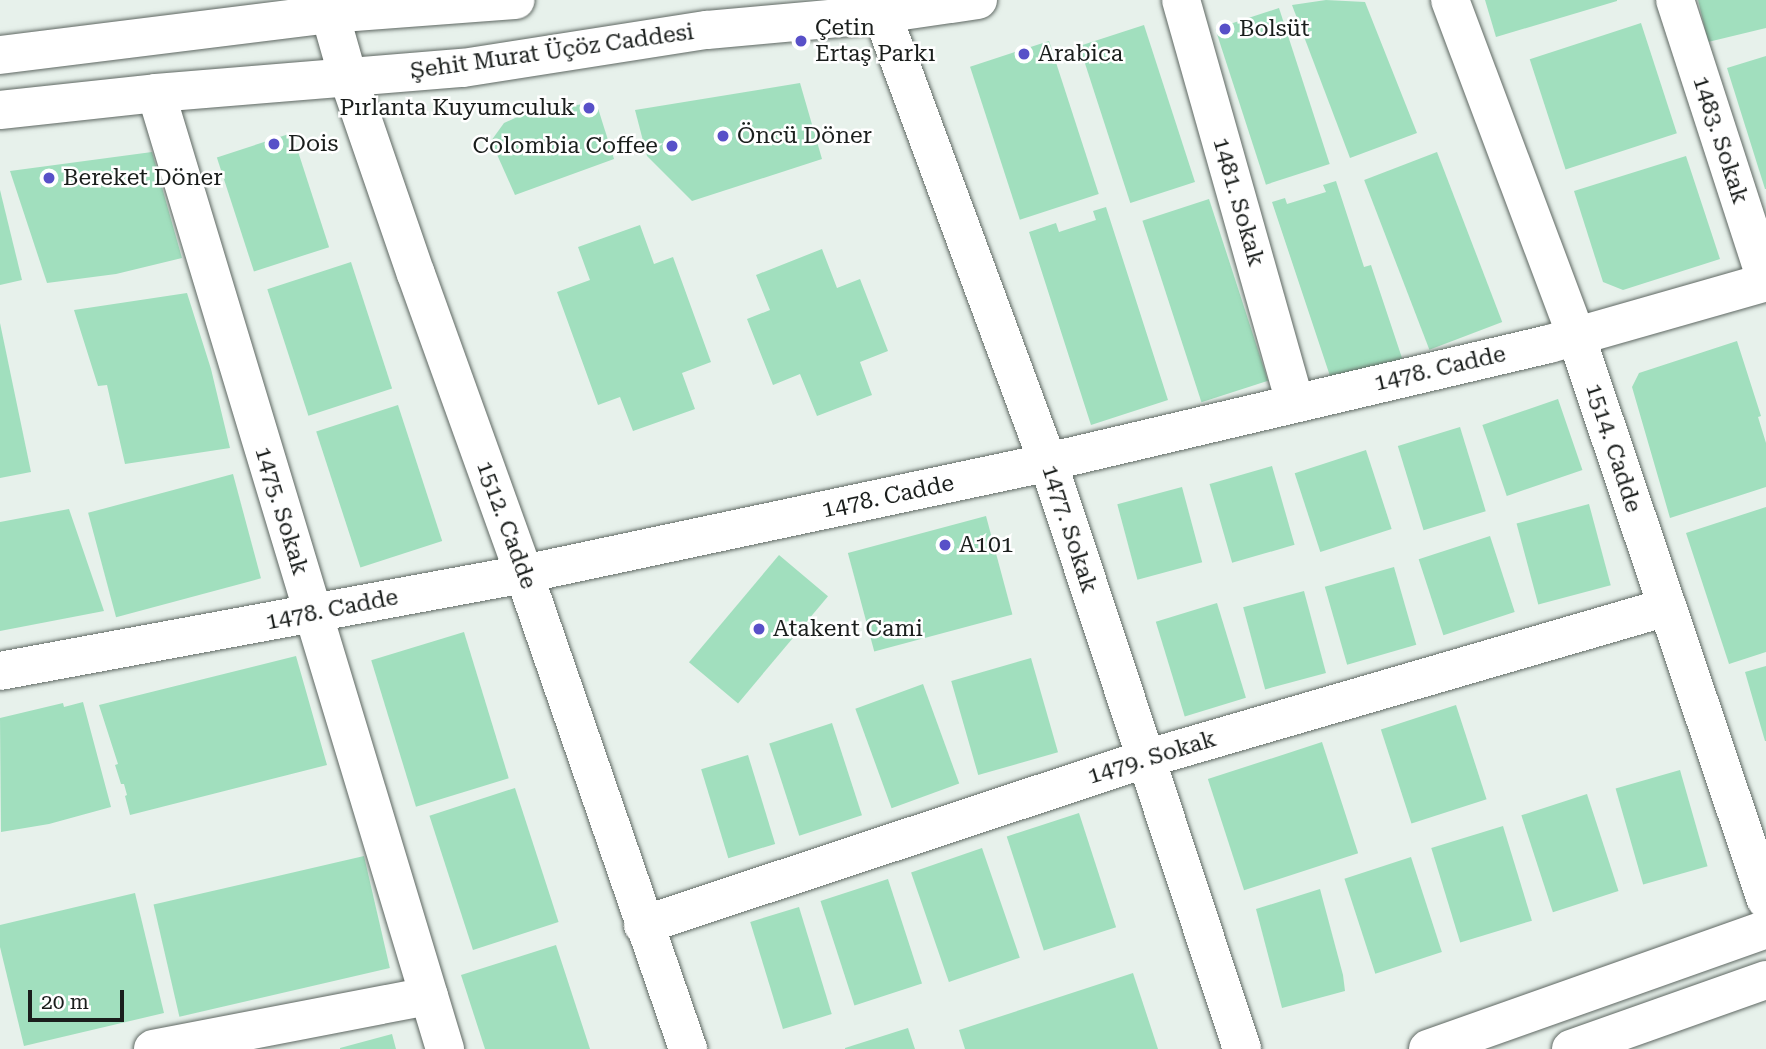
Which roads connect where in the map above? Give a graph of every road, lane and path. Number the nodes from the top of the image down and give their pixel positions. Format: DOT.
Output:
graph roads {
  1 [pos="515,0"];
  2 [pos="978,0"];
  3 [pos="1181,0"];
  4 [pos="1450,0"];
  5 [pos="1675,0"];
  6 [pos="328,7"];
  7 [pos="882,14"];
  8 [pos="0,55"];
  9 [pos="348,76"];
  10 [pos="156,93"];
  11 [pos="0,110"];
  12 [pos="1766,281"];
  13 [pos="1576,336"];
  14 [pos="1295,403"];
  15 [pos="1048,462"];
  16 [pos="524,574"];
  17 [pos="1667,607"];
  18 [pos="311,614"];
  19 [pos="0,671"];
  20 [pos="1145,759"];
  21 [pos="1766,900"];
  22 [pos="643,925"];
  23 [pos="1766,929"];
  24 [pos="1766,980"];
  25 [pos="429,996"];
  26 [pos="153,1049"];
  27 [pos="444,1049"];
  28 [pos="688,1049"];
  29 [pos="1242,1049"];
  30 [pos="1428,1049"];
  31 [pos="1571,1049"];
  1 -- 6 [label="street"];
  2 -- 7 [label="street, Şehit Murat Üçöz Caddesi"];
  3 -- 14 [label="street, 1481. Sokak"];
  4 -- 13 [label="street, 1514. Cadde"];
  5 -- 12 [label="street, 1483. Sokak"];
  6 -- 8 [label="street"];
  6 -- 9 [label="street, 1512. Cadde"];
  7 -- 9 [label="street, Şehit Murat Üçöz Caddesi"];
  7 -- 15 [label="street, 1477. Sokak"];
  9 -- 10 [label="street, Şehit Murat Üçöz Caddesi"];
  9 -- 16 [label="street, 1512. Cadde"];
  10 -- 11 [label="street, Şehit Murat Üçöz Caddesi"];
  10 -- 18 [label="street, 1475. Sokak"];
  12 -- 13 [label="street, 1478. Cadde"];
  13 -- 14 [label="street, 1478. Cadde"];
  13 -- 17 [label="street, 1514. Cadde"];
  14 -- 15 [label="street, 1478. Cadde"];
  15 -- 16 [label="street, 1478. Cadde"];
  15 -- 20 [label="street, 1477. Sokak"];
  16 -- 18 [label="street, 1478. Cadde"];
  16 -- 22 [label="street, 1512. Cadde"];
  17 -- 20 [label="street, 1479. Sokak"];
  17 -- 21 [label="street, 1514. Cadde"];
  18 -- 19 [label="street, 1478. Cadde"];
  18 -- 25 [label="street, 1475. Sokak"];
  20 -- 22 [label="street, 1479. Sokak"];
  20 -- 29 [label="street, 1477. Sokak"];
  22 -- 28 [label="street, 1512. Cadde"];
  23 -- 30 [label="street"];
  24 -- 31 [label="street"];
  25 -- 26 [label="street"];
  25 -- 27 [label="street, 1475. Sokak"];
}
